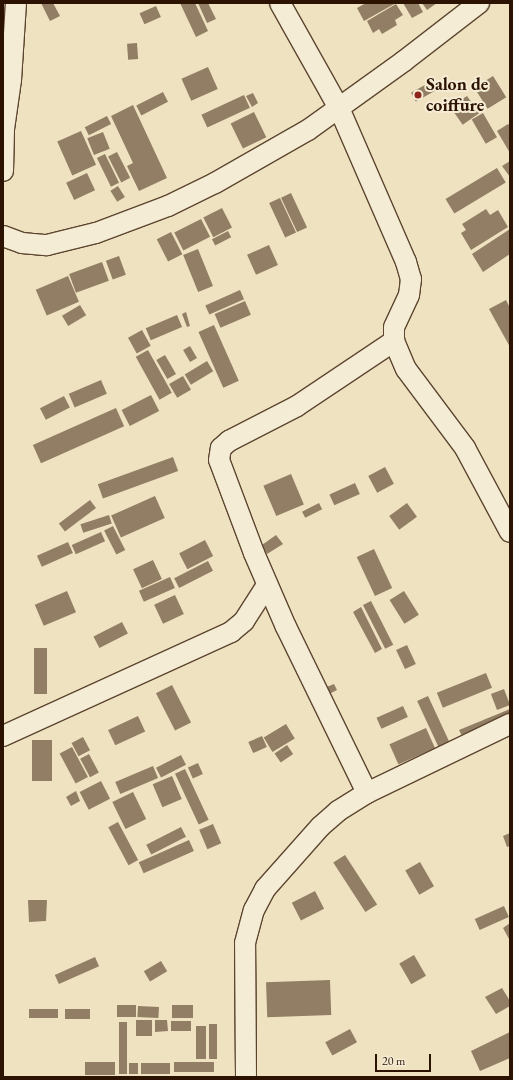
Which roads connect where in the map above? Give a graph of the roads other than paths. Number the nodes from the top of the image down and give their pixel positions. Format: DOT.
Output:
graph roads {
  1 [pos="16,3"];
  2 [pos="280,3"];
  3 [pos="479,3"];
  4 [pos="339,108"];
  5 [pos="3,171"];
  6 [pos="3,236"];
  7 [pos="394,341"];
  8 [pos="510,532"];
  9 [pos="267,585"];
  10 [pos="510,724"];
  11 [pos="3,736"];
  12 [pos="367,793"];
  13 [pos="246,1077"];
  1 -- 5 [label="street"];
  2 -- 4 [label="street"];
  3 -- 4 [label="street"];
  4 -- 6 [label="street"];
  4 -- 7 [label="street"];
  7 -- 8 [label="street"];
  7 -- 9 [label="street"];
  9 -- 11 [label="street"];
  9 -- 12 [label="street"];
  10 -- 12 [label="street"];
  12 -- 13 [label="street"];
}
